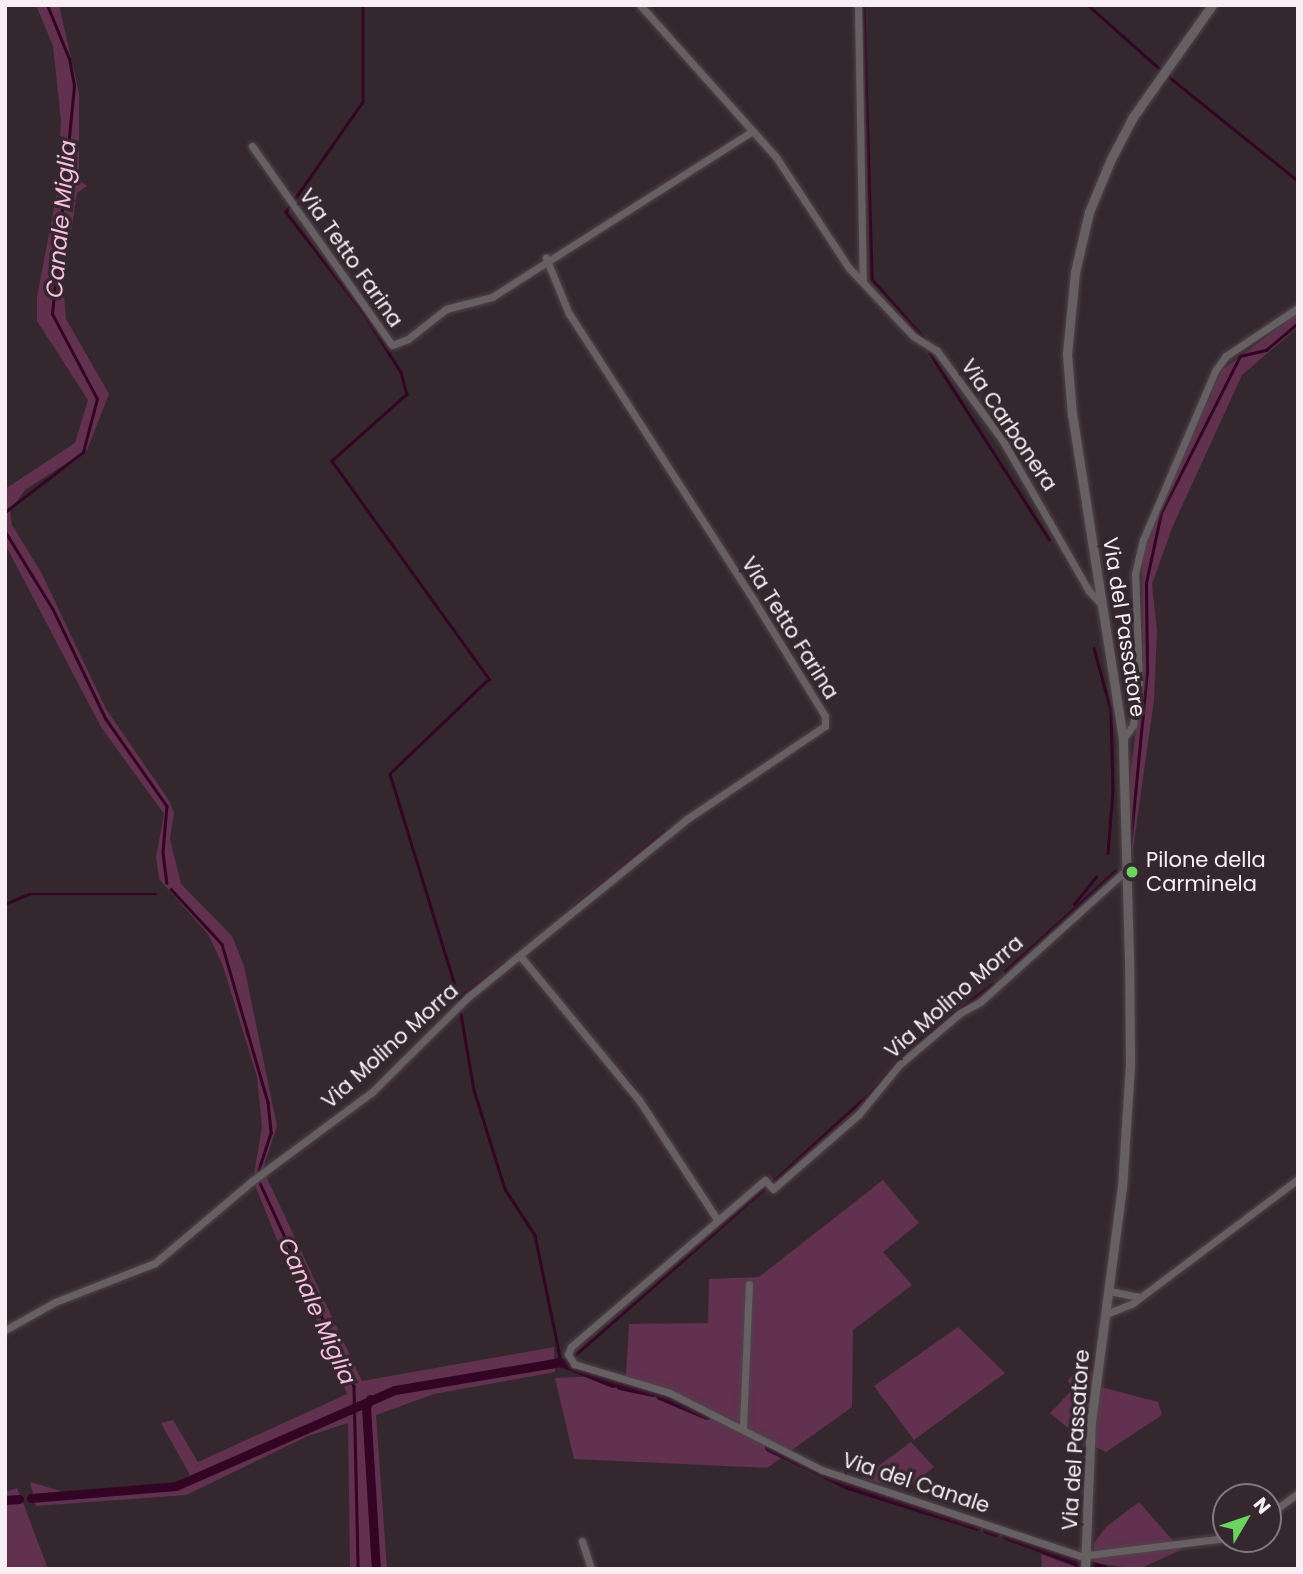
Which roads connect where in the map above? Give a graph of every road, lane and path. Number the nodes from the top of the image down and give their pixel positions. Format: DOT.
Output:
graph roads {
  1 [pos="640,5"];
  2 [pos="859,5"];
  3 [pos="1212,5"];
  4 [pos="751,132"];
  5 [pos="253,146"];
  6 [pos="546,258"];
  7 [pos="863,282"];
  8 [pos="1298,308"];
  9 [pos="1104,607"];
  10 [pos="1123,739"];
  11 [pos="1124,872"];
  12 [pos="521,957"];
  13 [pos="1298,1179"];
  14 [pos="717,1219"];
  15 [pos="749,1284"];
  16 [pos="1109,1292"];
  17 [pos="1141,1297"];
  18 [pos="1105,1314"];
  19 [pos="5,1330"];
  20 [pos="575,1364"];
  21 [pos="743,1426"];
  22 [pos="1298,1493"];
  23 [pos="1282,1505"];
  24 [pos="1212,1540"];
  25 [pos="582,1541"];
  26 [pos="1085,1556"];
  27 [pos="591,1569"];
  28 [pos="1085,1569"];
  1 -- 4 [label="street, Via Carbonera"];
  2 -- 7 [label="street"];
  3 -- 9 [label="street, Via del Passatore"];
  4 -- 6 [label="street, Via Tetto Farina"];
  4 -- 7 [label="street, Via Carbonera"];
  5 -- 6 [label="street, Via Tetto Farina"];
  6 -- 12 [label="street, Via Tetto Farina"];
  7 -- 9 [label="street, Via Carbonera"];
  8 -- 10 [label="street"];
  9 -- 10 [label="street, Via del Passatore"];
  10 -- 11 [label="street, Via del Passatore"];
  11 -- 14 [label="street, Via Molino Morra"];
  11 -- 16 [label="street, Via del Passatore"];
  12 -- 14 [label="street"];
  12 -- 19 [label="street, Via Molino Morra"];
  13 -- 17 [label="street"];
  14 -- 20 [label="street, Via Molino Morra"];
  15 -- 21 [label="street"];
  16 -- 17 [label="street"];
  16 -- 18 [label="street, Via del Passatore"];
  17 -- 18 [label="street"];
  18 -- 26 [label="street, Via del Passatore"];
  20 -- 21 [label="street, Via del Canale"];
  21 -- 26 [label="street, Via del Canale"];
  22 -- 23 [label="street"];
  24 -- 26 [label="street"];
  25 -- 27 [label="street"];
  26 -- 28 [label="street, Via del Passatore"];
}
